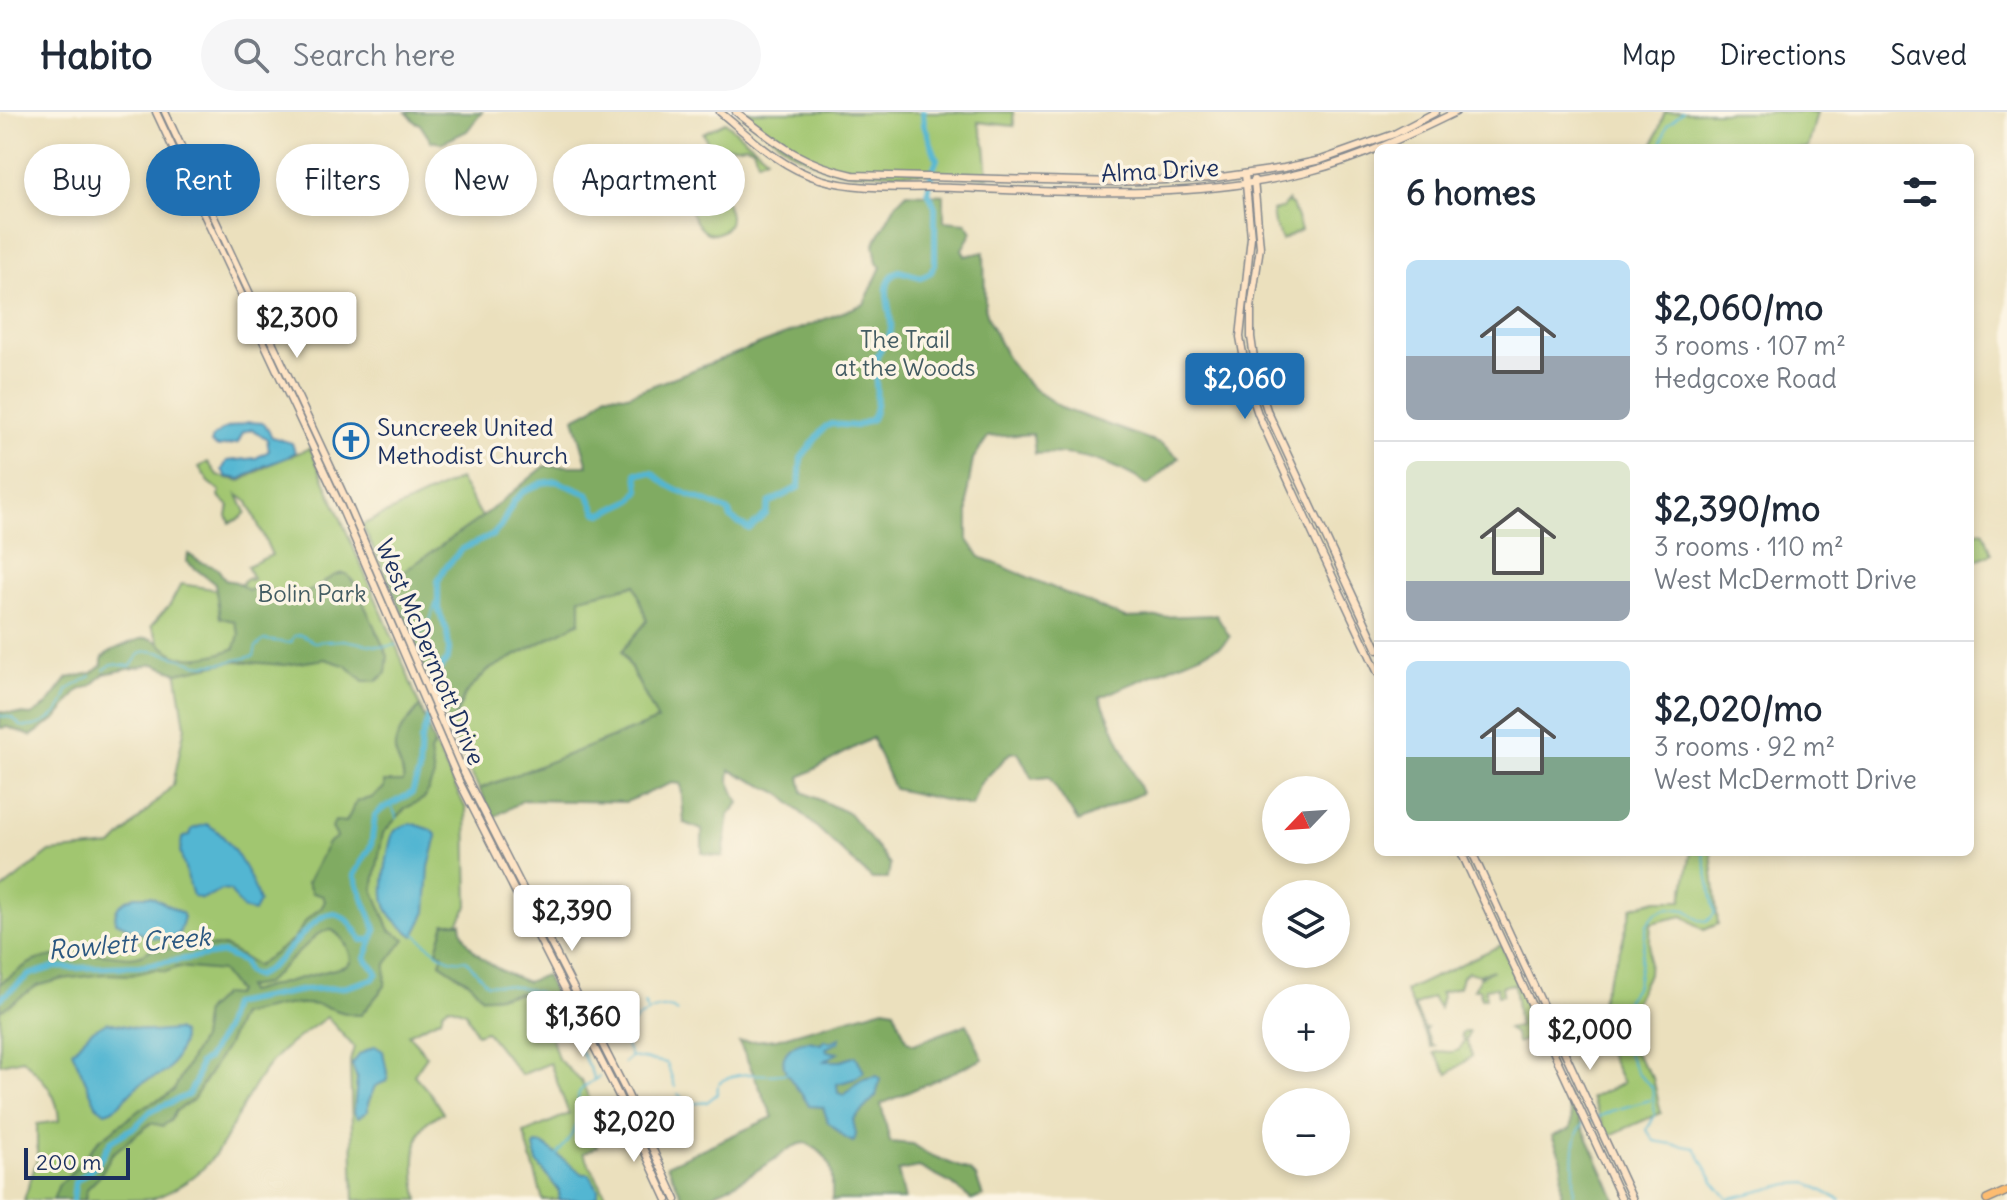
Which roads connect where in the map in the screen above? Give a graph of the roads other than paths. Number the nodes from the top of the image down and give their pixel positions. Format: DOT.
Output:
graph roads {
  1 [pos="156,112"];
  2 [pos="165,112"];
  3 [pos="720,112"];
  4 [pos="736,112"];
  5 [pos="1436,112"];
  6 [pos="1456,112"];
  7 [pos="1385,144"];
  8 [pos="1374,147"];
  9 [pos="1322,163"];
  10 [pos="1249,173"];
  11 [pos="1177,181"];
  12 [pos="1254,181"];
  13 [pos="1245,183"];
  14 [pos="1177,190"];
  15 [pos="1251,247"];
  16 [pos="1260,247"];
  17 [pos="256,316"];
  18 [pos="1374,641"];
  19 [pos="407,651"];
  20 [pos="1374,664"];
  21 [pos="1463,856"];
  22 [pos="1474,856"];
  23 [pos="520,894"];
  24 [pos="632,1113"];
  25 [pos="1622,1177"];
  26 [pos="1613,1181"];
  27 [pos="2007,1191"];
  28 [pos="667,1200"];
  29 [pos="676,1200"];
  30 [pos="1622,1200"];
  31 [pos="1633,1200"];
  32 [pos="1987,1200"];
  1 -- 17 [label="main road, West McDermott Drive"];
  2 -- 17 [label="main road, West McDermott Drive"];
  3 -- 14 [label="main road, Alma Drive"];
  4 -- 11 [label="main road, Alma Drive"];
  5 -- 9 [label="main road, Alma Drive"];
  6 -- 7 [label="main road, Alma Drive"];
  8 -- 9 [label="main road, Alma Drive"];
  9 -- 10 [label="main road, Alma Drive"];
  9 -- 12 [label="main road, Alma Drive"];
  10 -- 11 [label="main road, Alma Drive"];
  10 -- 12 [label="main road"];
  10 -- 13 [label="main road"];
  11 -- 14 [label="main road"];
  12 -- 13 [label="main road, Alma Drive"];
  12 -- 16 [label="main road"];
  13 -- 14 [label="main road, Alma Drive"];
  13 -- 15 [label="main road"];
  15 -- 16 [label="main road"];
  15 -- 20 [label="main road"];
  16 -- 18 [label="main road"];
  17 -- 19 [label="main road, West McDermott Drive"];
  19 -- 23 [label="main road, West McDermott Drive"];
  19 -- 23 [label="main road, West McDermott Drive"];
  21 -- 26 [label="main road"];
  22 -- 25 [label="main road"];
  23 -- 24 [label="main road, West McDermott Drive"];
  24 -- 28 [label="main road, West McDermott Drive"];
  24 -- 29 [label="main road, West McDermott Drive"];
  25 -- 26 [label="main road"];
  25 -- 31 [label="main road"];
  26 -- 30 [label="main road"];
  27 -- 32 [label="main road"];
}
